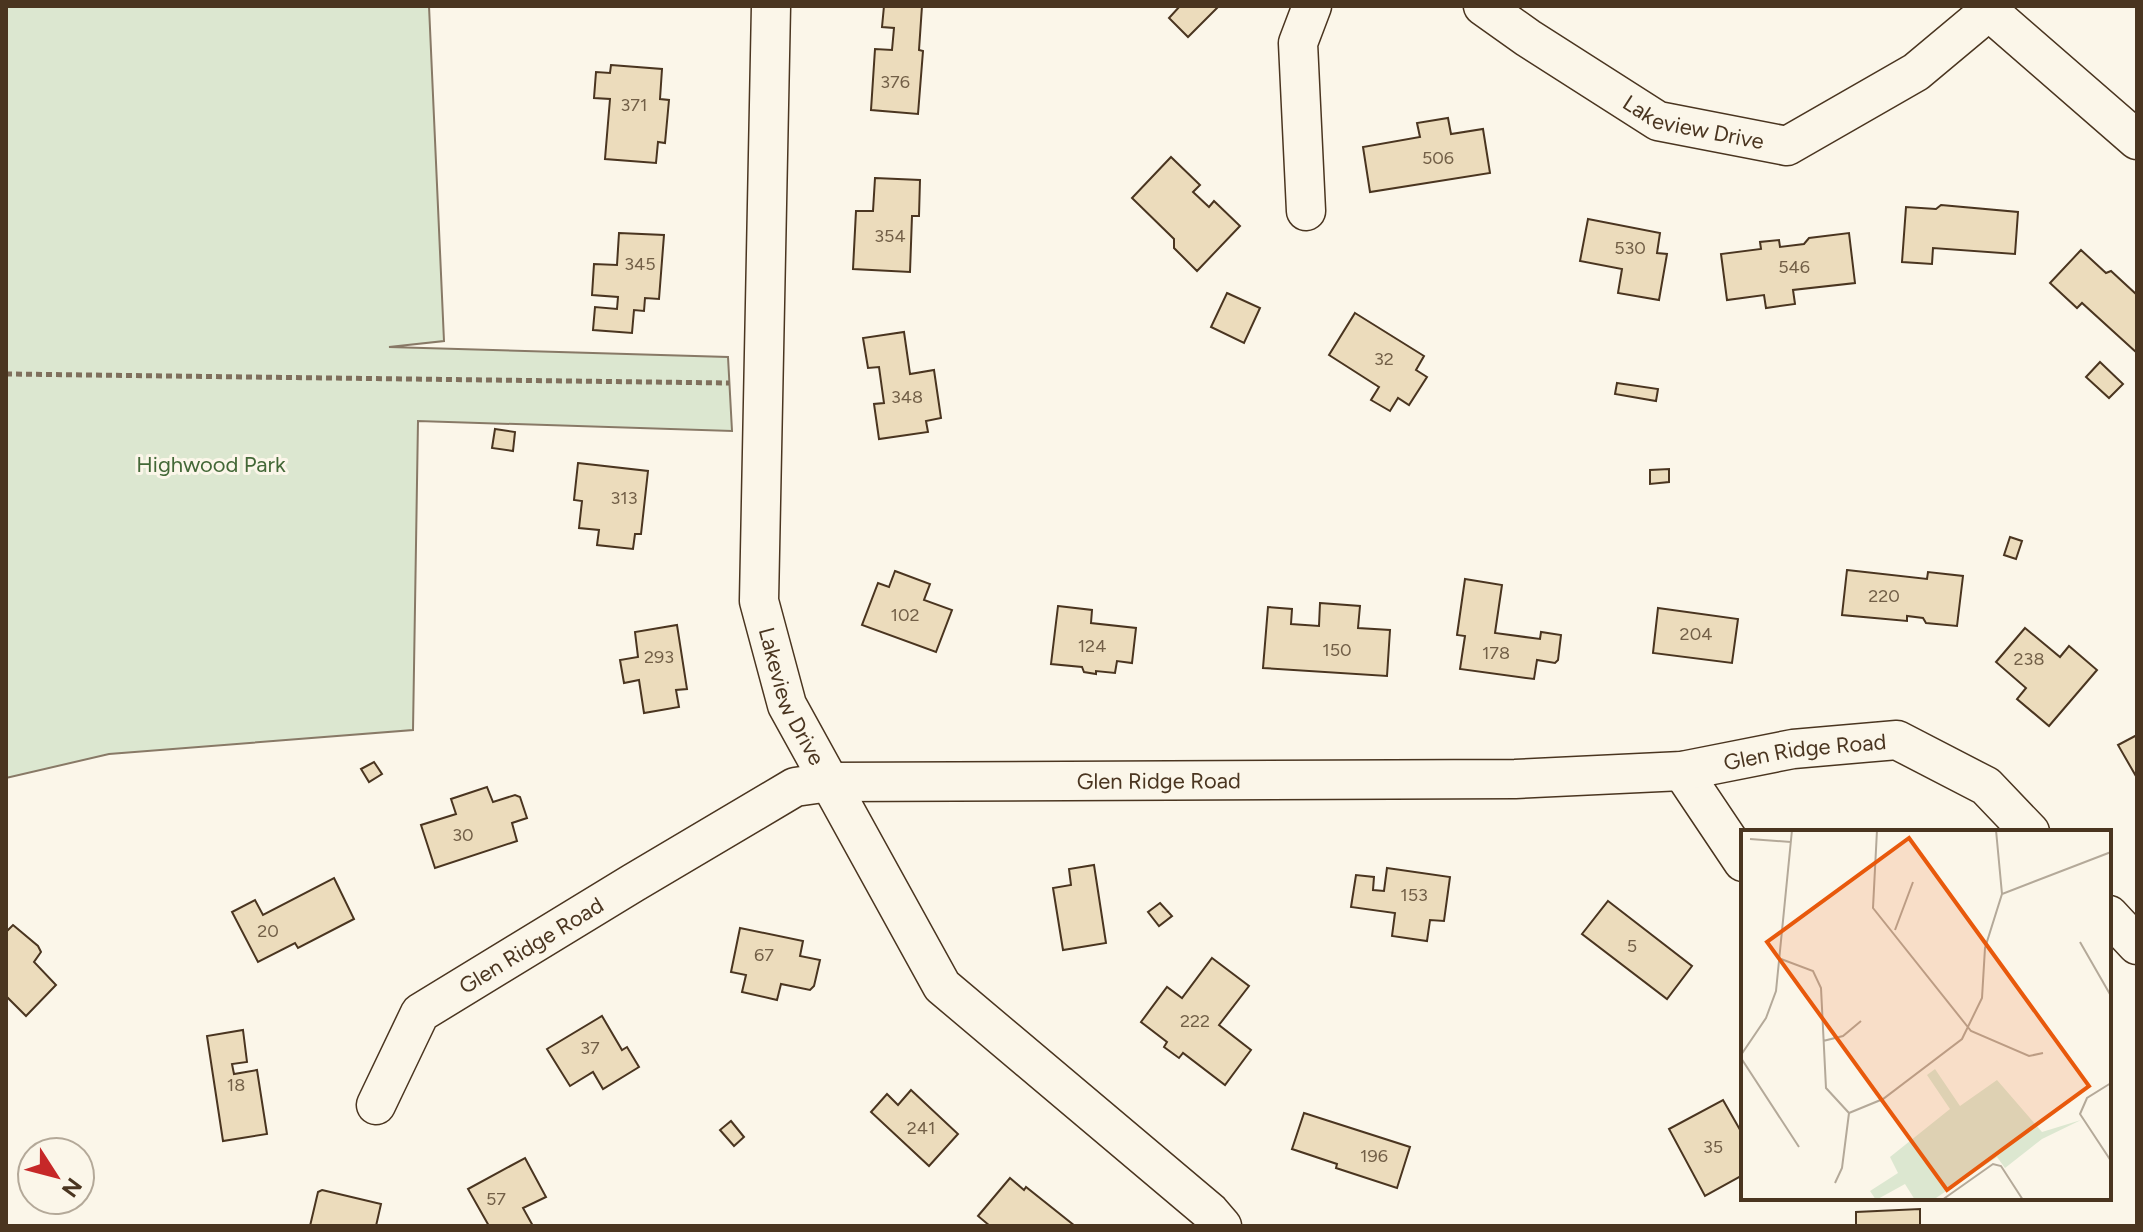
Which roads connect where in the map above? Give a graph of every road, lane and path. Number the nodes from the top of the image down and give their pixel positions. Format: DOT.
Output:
graph roads {
  1 [pos="771,6"];
  2 [pos="1312,6"];
  3 [pos="1483,6"];
  4 [pos="1986,9"];
  5 [pos="2137,140"];
  6 [pos="1306,211"];
  7 [pos="6,374"];
  8 [pos="763,384"];
  9 [pos="1682,771"];
  10 [pos="830,782"];
  11 [pos="2028,830"];
  12 [pos="1741,859"];
  13 [pos="2111,917"];
  14 [pos="2137,945"];
  15 [pos="376,1105"];
  16 [pos="1222,1226"];
  1 -- 8 [label="street, Lakeview Drive"];
  2 -- 6 [label="street"];
  3 -- 4 [label="street, Lakeview Drive"];
  4 -- 5 [label="street"];
  7 -- 8 [label="path"];
  8 -- 10 [label="street, Lakeview Drive"];
  9 -- 10 [label="street, Glen Ridge Road"];
  9 -- 11 [label="street, Glen Ridge Road"];
  9 -- 12 [label="street"];
  10 -- 15 [label="street, Glen Ridge Road"];
  10 -- 16 [label="street, Lakeview Drive"];
  13 -- 14 [label="street"];
}
